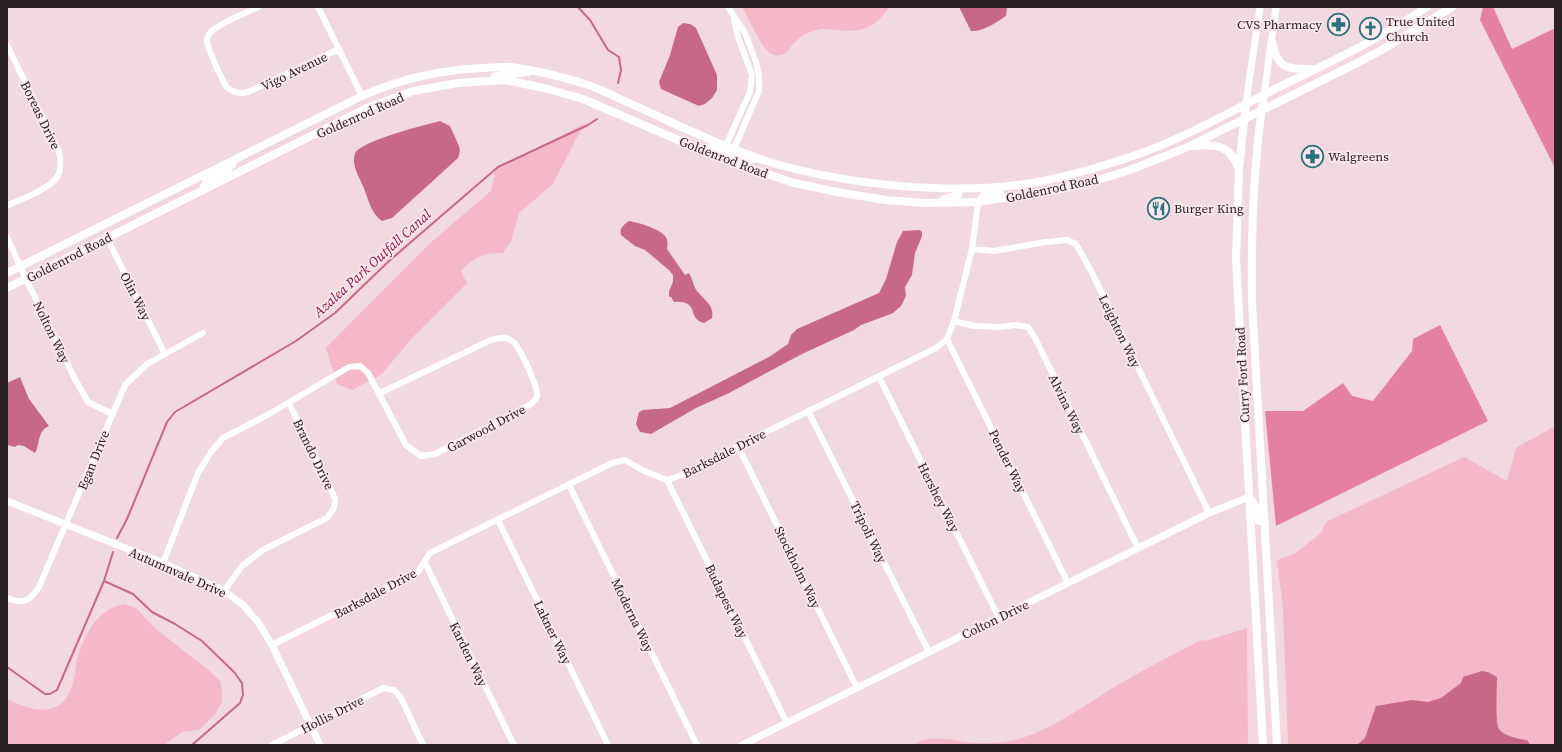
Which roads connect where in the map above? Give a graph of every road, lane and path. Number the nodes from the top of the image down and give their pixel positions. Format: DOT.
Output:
graph roads {
  1 [pos="258,7"];
  2 [pos="318,7"];
  3 [pos="728,7"];
  4 [pos="1260,7"];
  5 [pos="1276,7"];
  6 [pos="1427,7"];
  7 [pos="1442,7"];
  8 [pos="1452,7"];
  9 [pos="733,16"];
  10 [pos="1272,42"];
  11 [pos="7,46"];
  12 [pos="339,49"];
  13 [pos="1357,63"];
  14 [pos="1314,69"];
  15 [pos="532,71"];
  16 [pos="493,81"];
  17 [pos="1264,95"];
  18 [pos="362,96"];
  19 [pos="1246,103"];
  20 [pos="1261,111"];
  21 [pos="1244,119"];
  22 [pos="726,145"];
  23 [pos="693,146"];
  24 [pos="1188,147"];
  25 [pos="734,149"];
  26 [pos="720,158"];
  27 [pos="235,159"];
  28 [pos="762,159"];
  29 [pos="1239,169"];
  30 [pos="1018,186"];
  31 [pos="961,188"];
  32 [pos="202,190"];
  33 [pos="978,202"];
  34 [pos="924,203"];
  35 [pos="7,206"];
  36 [pos="7,237"];
  37 [pos="107,238"];
  38 [pos="972,249"];
  39 [pos="21,266"];
  40 [pos="7,273"];
  41 [pos="26,279"];
  42 [pos="7,288"];
  43 [pos="954,321"];
  44 [pos="203,333"];
  45 [pos="948,339"];
  46 [pos="1241,353"];
  47 [pos="165,354"];
  48 [pos="879,377"];
  49 [pos="380,393"];
  50 [pos="289,402"];
  51 [pos="808,411"];
  52 [pos="112,414"];
  53 [pos="738,446"];
  54 [pos="667,480"];
  55 [pos="569,485"];
  56 [pos="1262,487"];
  57 [pos="1249,497"];
  58 [pos="7,500"];
  59 [pos="1208,513"];
  60 [pos="498,520"];
  61 [pos="66,525"];
  62 [pos="1138,548"];
  63 [pos="163,564"];
  64 [pos="425,564"];
  65 [pos="1068,583"];
  66 [pos="224,592"];
  67 [pos="7,598"];
  68 [pos="999,618"];
  69 [pos="272,645"];
  70 [pos="929,652"];
  71 [pos="1272,653"];
  72 [pos="857,688"];
  73 [pos="787,723"];
  74 [pos="310,724"];
  75 [pos="272,745"];
  76 [pos="320,745"];
  77 [pos="423,745"];
  78 [pos="514,745"];
  79 [pos="608,745"];
  80 [pos="697,745"];
  81 [pos="742,745"];
  82 [pos="1263,745"];
  83 [pos="1277,745"];
  1 -- 12 [label="street, Vigo Avenue"];
  2 -- 12 [label="street"];
  3 -- 9 [label="street"];
  4 -- 19 [label="street, Curry Ford Road"];
  5 -- 10 [label="street, Curry Ford Road"];
  6 -- 14 [label="main road, Goldenrod Road"];
  7 -- 13 [label="main road"];
  8 -- 13 [label="main road, Goldenrod Road"];
  9 -- 22 [label="street"];
  9 -- 25 [label="street"];
  10 -- 14 [label="main road"];
  10 -- 17 [label="street, Curry Ford Road"];
  11 -- 35 [label="street, Boreas Drive"];
  12 -- 18 [label="street"];
  13 -- 20 [label="main road, Goldenrod Road"];
  14 -- 17 [label="main road, Goldenrod Road"];
  15 -- 16 [label="main road"];
  15 -- 18 [label="main road, Goldenrod Road"];
  15 -- 22 [label="main road, Goldenrod Road"];
  16 -- 23 [label="main road, Goldenrod Road"];
  16 -- 32 [label="main road, Goldenrod Road"];
  17 -- 19 [label="main road, Goldenrod Road"];
  17 -- 20 [label="main road, Curry Ford Road"];
  18 -- 27 [label="main road, Goldenrod Road"];
  19 -- 21 [label="main road, Curry Ford Road"];
  19 -- 30 [label="main road, Goldenrod Road"];
  20 -- 21 [label="main road, Goldenrod Road"];
  20 -- 56 [label="main road, Curry Ford Road"];
  21 -- 24 [label="main road, Goldenrod Road"];
  21 -- 29 [label="main road, Curry Ford Road"];
  22 -- 25 [label="main road, Goldenrod Road"];
  23 -- 25 [label="main road"];
  23 -- 26 [label="main road, Goldenrod Road"];
  24 -- 29 [label="main road"];
  24 -- 33 [label="main road, Goldenrod Road"];
  25 -- 28 [label="main road, Goldenrod Road"];
  26 -- 28 [label="main road"];
  26 -- 34 [label="main road, Goldenrod Road"];
  27 -- 32 [label="main road"];
  27 -- 39 [label="main road, Goldenrod Road"];
  28 -- 31 [label="main road, Goldenrod Road"];
  29 -- 46 [label="main road, Curry Ford Road"];
  30 -- 31 [label="main road, Goldenrod Road"];
  30 -- 33 [label="main road"];
  31 -- 34 [label="main road"];
  32 -- 37 [label="main road, Goldenrod Road"];
  33 -- 34 [label="main road, Goldenrod Road"];
  33 -- 38 [label="street"];
  36 -- 39 [label="street, Nolton Way"];
  37 -- 41 [label="main road, Goldenrod Road"];
  37 -- 47 [label="street, Olin Way"];
  38 -- 43 [label="street"];
  38 -- 59 [label="street, Leighton Way"];
  39 -- 40 [label="main road, Goldenrod Road"];
  39 -- 41 [label="street, Nolton Way"];
  41 -- 42 [label="main road, Goldenrod Road"];
  41 -- 52 [label="street, Nolton Way"];
  43 -- 45 [label="street"];
  43 -- 62 [label="street, Alvina Way"];
  44 -- 47 [label="street, Egan Drive"];
  45 -- 48 [label="street, Barksdale Drive"];
  45 -- 65 [label="street, Pender Way"];
  46 -- 56 [label="main road"];
  46 -- 57 [label="main road, Curry Ford Road"];
  47 -- 52 [label="street, Egan Drive"];
  48 -- 51 [label="street, Barksdale Drive"];
  48 -- 68 [label="street, Hershey Way"];
  49 -- 49 [label="street, Garwood Drive"];
  49 -- 50 [label="street, Garwood Drive"];
  50 -- 63 [label="street, Garwood Drive"];
  50 -- 66 [label="street, Brando Drive"];
  51 -- 53 [label="street, Barksdale Drive"];
  51 -- 70 [label="street, Tripoli Way"];
  52 -- 61 [label="street, Egan Drive"];
  53 -- 54 [label="street, Barksdale Drive"];
  53 -- 72 [label="street, Stockholm Way"];
  54 -- 55 [label="street, Barksdale Drive"];
  54 -- 73 [label="street, Budapest Way"];
  55 -- 60 [label="street, Barksdale Drive"];
  55 -- 80 [label="street, Moderna Way"];
  56 -- 71 [label="main road, Curry Ford Road"];
  57 -- 59 [label="street, Colton Drive"];
  57 -- 71 [label="main road"];
  57 -- 82 [label="main road, Curry Ford Road"];
  58 -- 61 [label="street, Autumnvale Drive"];
  59 -- 62 [label="street, Colton Drive"];
  60 -- 64 [label="street, Barksdale Drive"];
  60 -- 79 [label="street, Lakner Way"];
  61 -- 63 [label="street, Autumnvale Drive"];
  61 -- 67 [label="street, Egan Drive"];
  62 -- 65 [label="street, Colton Drive"];
  63 -- 66 [label="street, Autumnvale Drive"];
  64 -- 69 [label="street, Barksdale Drive"];
  64 -- 78 [label="street, Karden Way"];
  65 -- 68 [label="street, Colton Drive"];
  66 -- 69 [label="street, Autumnvale Drive"];
  68 -- 70 [label="street, Colton Drive"];
  69 -- 74 [label="street, Autumnvale Drive"];
  70 -- 72 [label="street, Colton Drive"];
  71 -- 83 [label="main road, Curry Ford Road"];
  72 -- 73 [label="street, Colton Drive"];
  73 -- 81 [label="street, Colton Drive"];
  74 -- 75 [label="street, Hollis Drive"];
  74 -- 76 [label="street, Autumnvale Drive"];
  74 -- 77 [label="street, Hollis Drive"];
}
